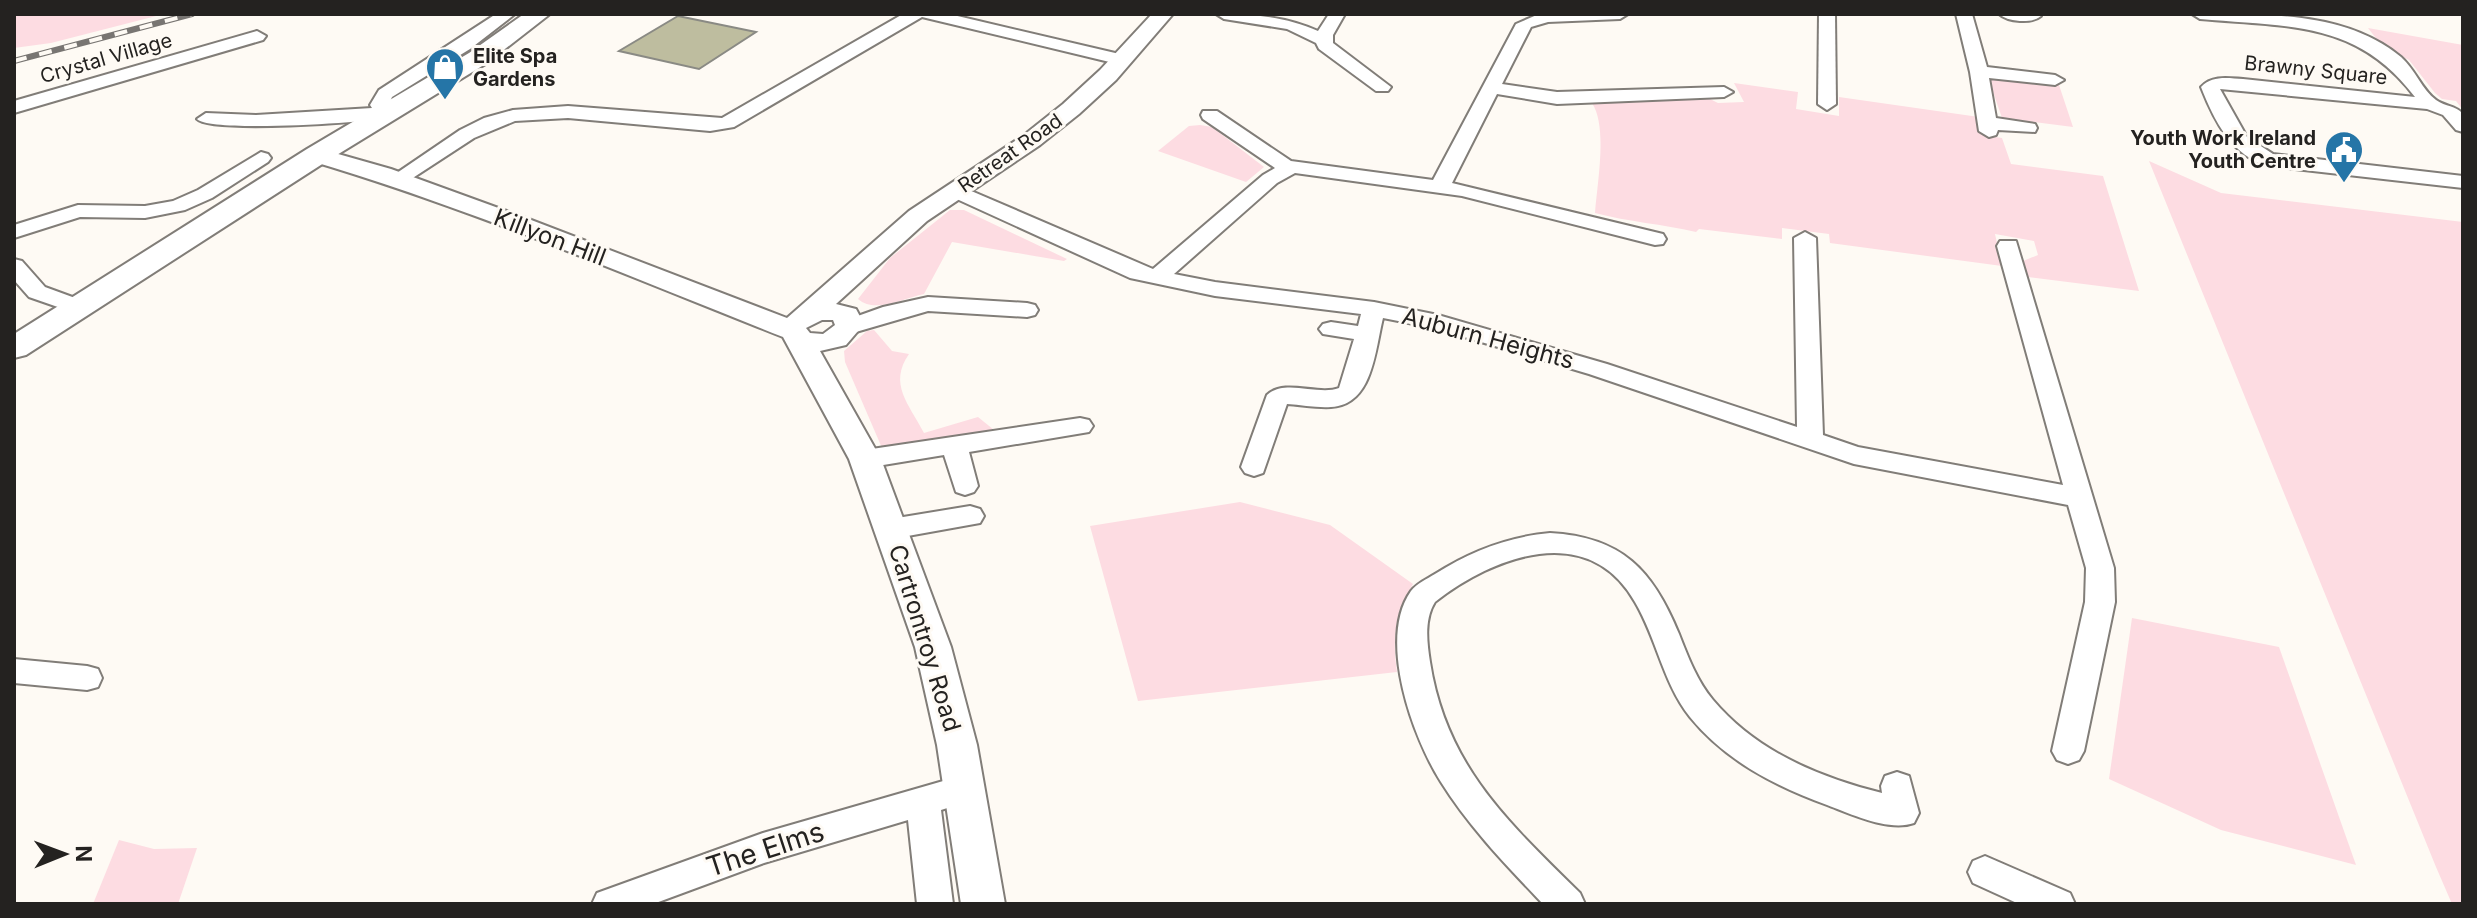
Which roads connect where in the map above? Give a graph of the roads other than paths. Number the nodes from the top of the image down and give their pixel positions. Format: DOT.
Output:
graph roads {
  1 [pos="507,14"];
  2 [pos="539,14"];
  3 [pos="915,14"];
  4 [pos="928,14"];
  5 [pos="1163,14"];
  6 [pos="1224,14"];
  7 [pos="1337,14"];
  8 [pos="1620,14"];
  9 [pos="1827,14"];
  10 [pos="1964,14"];
  11 [pos="2007,14"];
  12 [pos="2200,14"];
  13 [pos="2033,16"];
  14 [pos="257,36"];
  15 [pos="1324,40"];
  16 [pos="1122,60"];
  17 [pos="1979,72"];
  18 [pos="2055,80"];
  19 [pos="1382,87"];
  20 [pos="1491,88"];
  21 [pos="1724,92"];
  22 [pos="1827,104"];
  23 [pos="2430,104"];
  24 [pos="14,107"];
  25 [pos="386,113"];
  26 [pos="1210,115"];
  27 [pos="206,119"];
  28 [pos="2463,126"];
  29 [pos="2028,128"];
  30 [pos="317,155"];
  31 [pos="261,158"];
  32 [pos="1288,168"];
  33 [pos="398,179"];
  34 [pos="2463,182"];
  35 [pos="1440,186"];
  36 [pos="955,191"];
  37 [pos="14,232"];
  38 [pos="1805,238"];
  39 [pos="1655,239"];
  40 [pos="2008,246"];
  41 [pos="14,266"];
  42 [pos="1156,278"];
  43 [pos="78,307"];
  44 [pos="1374,309"];
  45 [pos="1027,310"];
  46 [pos="814,326"];
  47 [pos="1331,329"];
  48 [pos="1367,334"];
  49 [pos="14,348"];
  50 [pos="1080,426"];
  51 [pos="1810,441"];
  52 [pos="954,444"];
  53 [pos="865,459"];
  54 [pos="1254,467"];
  55 [pos="2081,498"];
  56 [pos="891,529"];
  57 [pos="14,671"];
  58 [pos="87,678"];
  59 [pos="2068,751"];
  60 [pos="1897,786"];
  61 [pos="964,789"];
  62 [pos="923,801"];
  63 [pos="1985,872"];
  64 [pos="610,904"];
  65 [pos="935,904"];
  66 [pos="983,904"];
  67 [pos="1567,904"];
  68 [pos="2057,904"];
  1 -- 25 [label="street"];
  2 -- 25 [label="main road"];
  3 -- 33 [label="street"];
  4 -- 16 [label="street"];
  5 -- 16 [label="street, Retreat Road"];
  6 -- 15 [label="street"];
  7 -- 15 [label="street"];
  8 -- 20 [label="street"];
  9 -- 22 [label="street"];
  10 -- 17 [label="street"];
  11 -- 13 [label="street"];
  12 -- 23 [label="street"];
  14 -- 24 [label="street, Crystal Village"];
  15 -- 19 [label="street"];
  16 -- 36 [label="street, Retreat Road"];
  17 -- 18 [label="street"];
  17 -- 29 [label="street"];
  20 -- 21 [label="street"];
  20 -- 35 [label="street"];
  23 -- 28 [label="street, Brawny Square"];
  23 -- 34 [label="street, Brawny Square"];
  25 -- 27 [label="street"];
  25 -- 30 [label="main road"];
  26 -- 32 [label="street"];
  30 -- 33 [label="street, Killyon Hill"];
  30 -- 43 [label="main road"];
  31 -- 37 [label="street"];
  32 -- 35 [label="street"];
  32 -- 42 [label="street"];
  33 -- 46 [label="street, Killyon Hill"];
  35 -- 39 [label="street"];
  36 -- 42 [label="street, Auburn Heights"];
  36 -- 46 [label="street, Retreat Road"];
  38 -- 51 [label="street"];
  40 -- 55 [label="street"];
  41 -- 43 [label="street"];
  42 -- 44 [label="street, Auburn Heights"];
  43 -- 49 [label="main road"];
  44 -- 48 [label="street"];
  44 -- 51 [label="street, Auburn Heights"];
  45 -- 46 [label="street"];
  46 -- 53 [label="street, Cartrontroy Road"];
  47 -- 48 [label="street"];
  48 -- 54 [label="street"];
  50 -- 52 [label="street"];
  51 -- 55 [label="street, Auburn Heights"];
  52 -- 53 [label="street"];
  52 -- 56 [label="street"];
  53 -- 56 [label="street, Cartrontroy Road"];
  55 -- 59 [label="street"];
  56 -- 61 [label="street, Cartrontroy Road"];
  57 -- 58 [label="street"];
  60 -- 67 [label="street"];
  61 -- 62 [label="street, The Elms"];
  61 -- 66 [label="street, Cartrontroy Road"];
  62 -- 64 [label="street, The Elms"];
  62 -- 65 [label="street"];
  63 -- 68 [label="street"];
}
